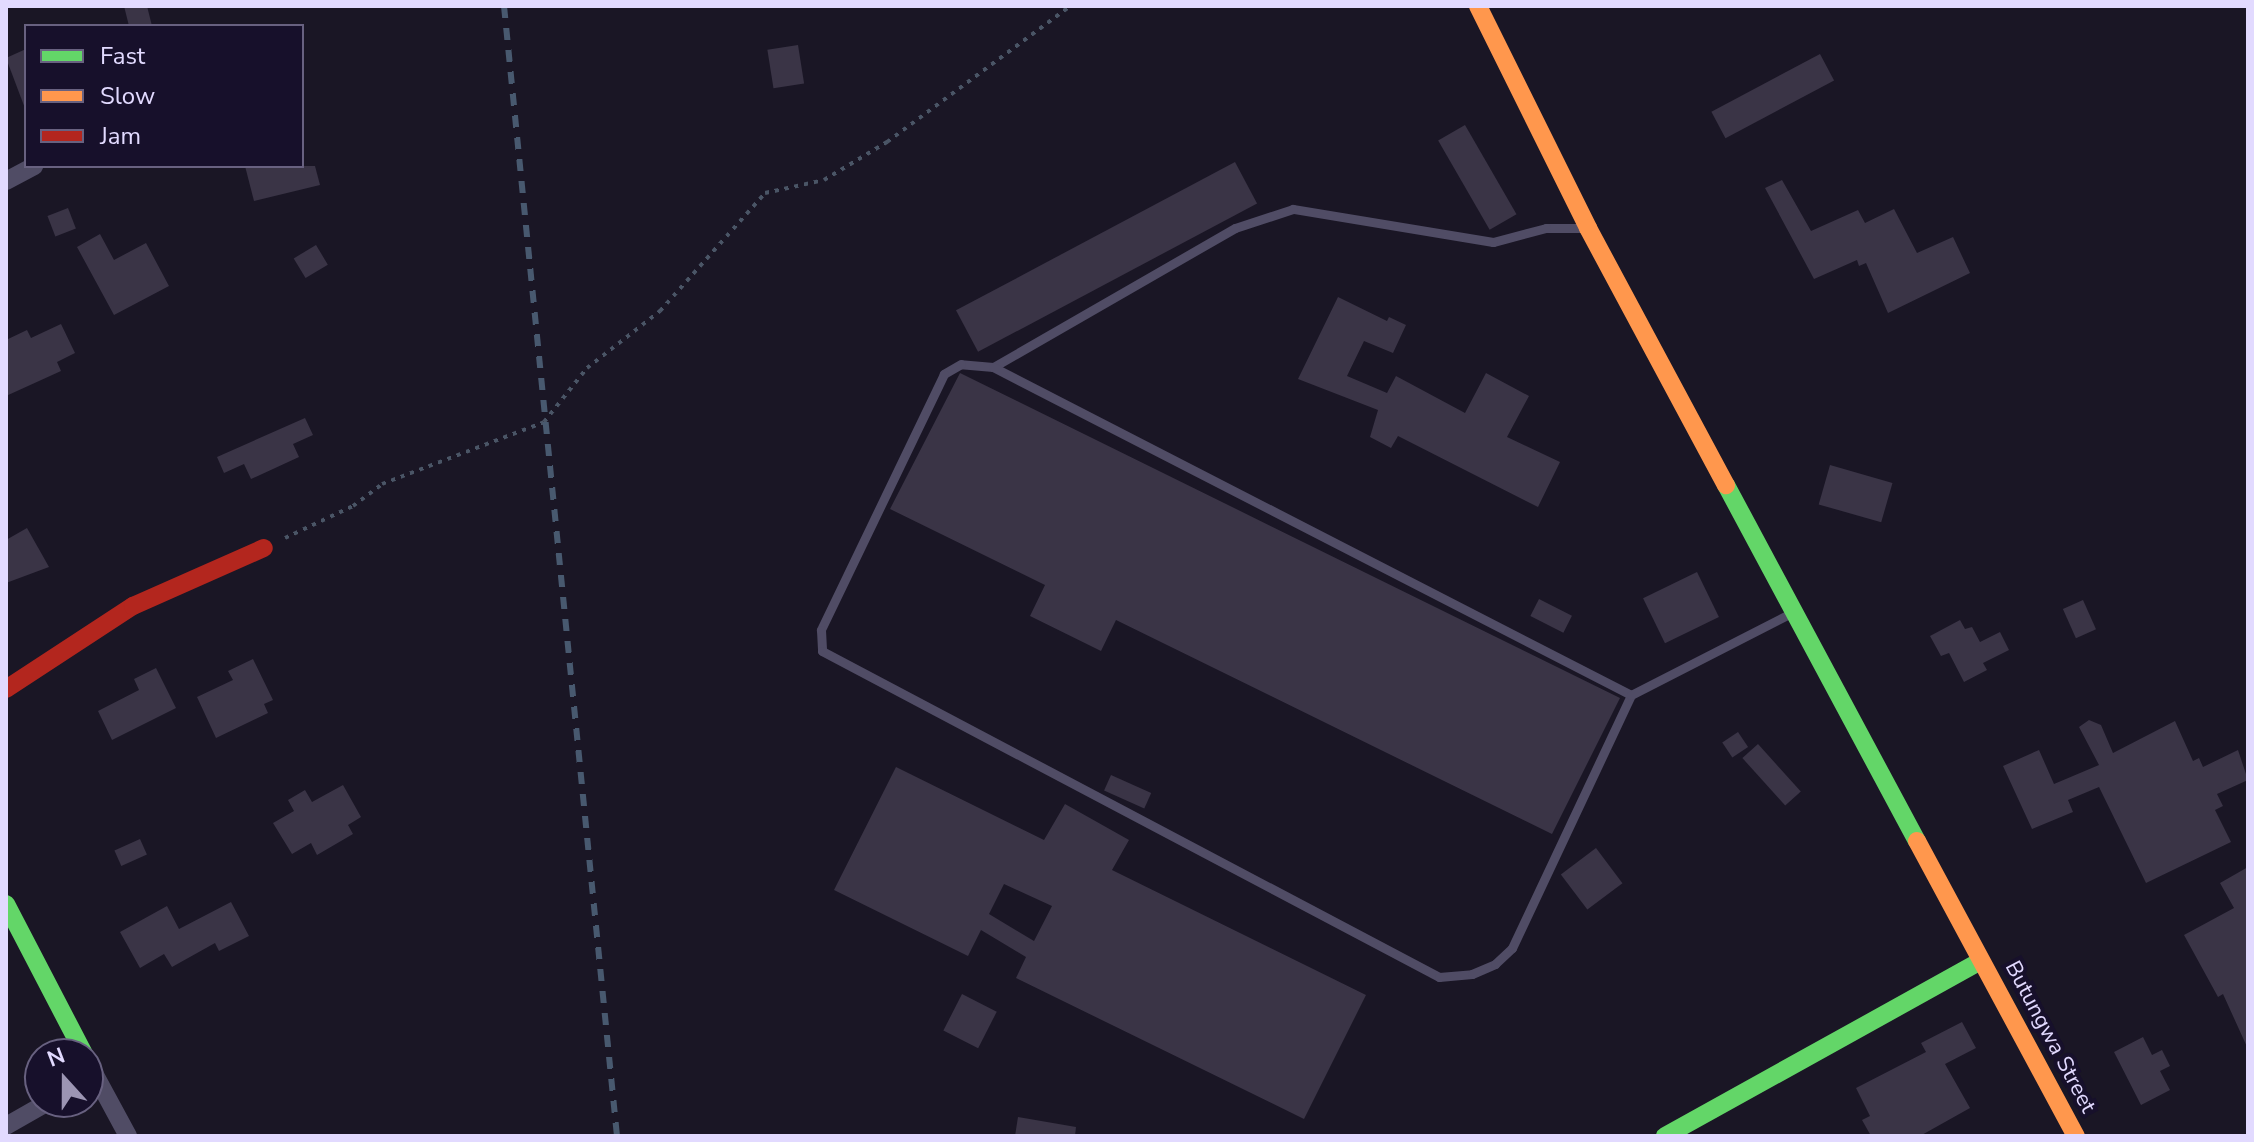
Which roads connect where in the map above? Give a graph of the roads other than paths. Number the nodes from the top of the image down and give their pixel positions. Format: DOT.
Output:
graph roads {
  1 [pos="1478,6"];
  2 [pos="30,168"];
  3 [pos="6,181"];
  4 [pos="1588,228"];
  5 [pos="993,367"];
  6 [pos="264,548"];
  7 [pos="1797,610"];
  8 [pos="6,689"];
  9 [pos="1631,695"];
  10 [pos="6,904"];
  11 [pos="1981,961"];
  12 [pos="76,1038"];
  13 [pos="104,1096"];
  14 [pos="24,1116"];
  15 [pos="6,1126"];
  16 [pos="128,1136"];
  17 [pos="1665,1136"];
  18 [pos="2076,1136"];
  1 -- 4 [label="main road, Butungwa Street"];
  2 -- 3 [label="street"];
  4 -- 5 [label="lane"];
  4 -- 7 [label="main road, Butungwa Street"];
  5 -- 9 [label="lane"];
  5 -- 9 [label="lane"];
  6 -- 8 [label="main road"];
  7 -- 9 [label="lane"];
  7 -- 11 [label="main road, Butungwa Street"];
  10 -- 12 [label="main road"];
  11 -- 17 [label="main road"];
  11 -- 18 [label="main road, Butungwa Street"];
  13 -- 16 [label="street"];
  14 -- 15 [label="street"];
}
